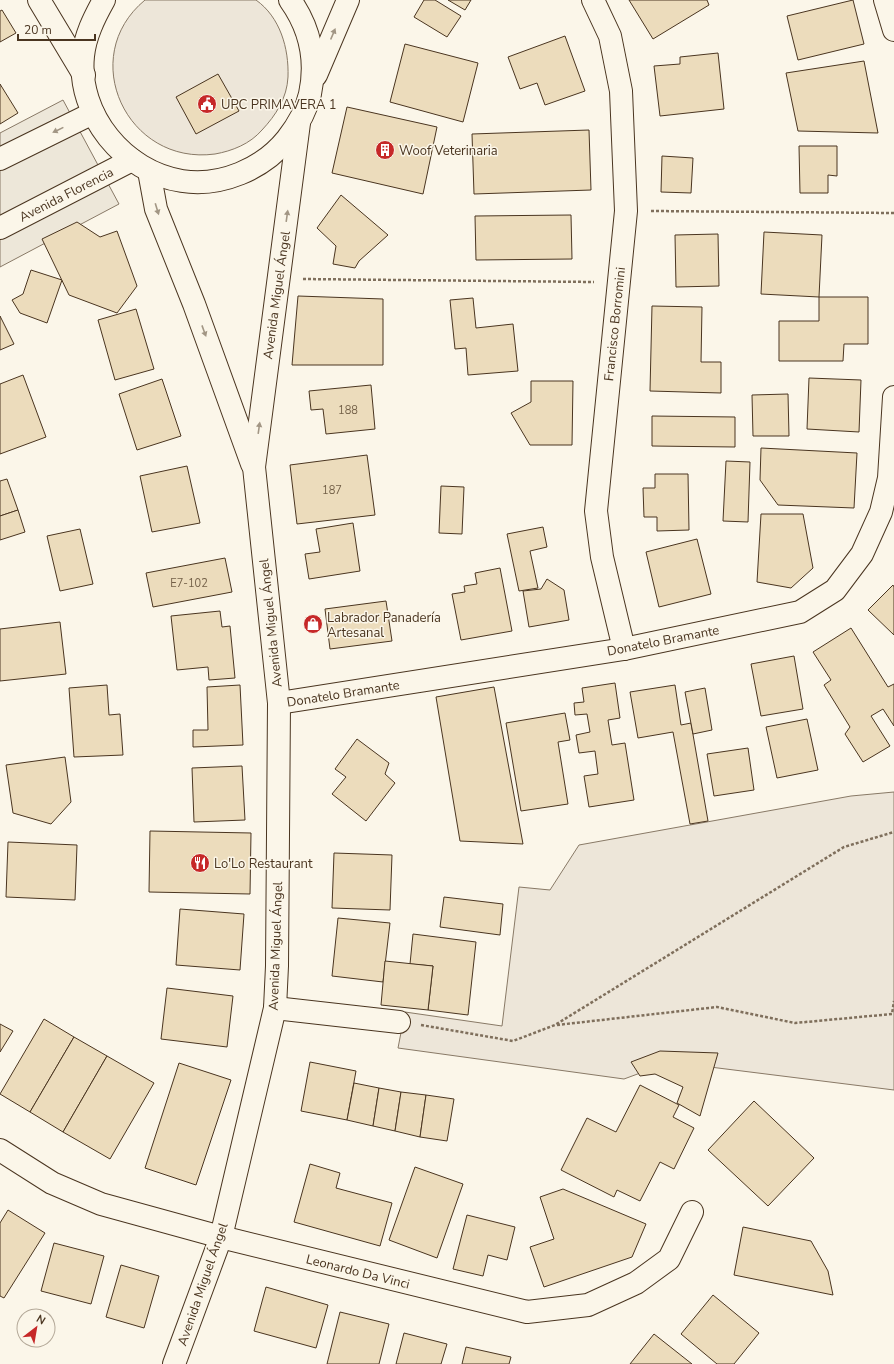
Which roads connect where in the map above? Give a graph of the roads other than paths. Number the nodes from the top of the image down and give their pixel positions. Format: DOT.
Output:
graph roads {
  1 [pos="39,0"];
  2 [pos="104,0"];
  3 [pos="290,0"];
  4 [pos="348,0"];
  5 [pos="593,0"];
  6 [pos="885,0"];
  7 [pos="894,30"];
  8 [pos="84,75"];
  9 [pos="312,83"];
  10 [pos="93,113"];
  11 [pos="299,123"];
  12 [pos="0,159"];
  13 [pos="141,165"];
  14 [pos="0,228"];
  15 [pos="894,397"];
  16 [pos="254,467"];
  17 [pos="624,649"];
  18 [pos="279,703"];
  19 [pos="275,1008"];
  20 [pos="399,1022"];
  21 [pos="0,1150"];
  22 [pos="692,1212"];
  23 [pos="221,1237"];
  24 [pos="174,1364"];
  1 -- 8 [label="street"];
  2 -- 8 [label="street"];
  3 -- 9 [label="street"];
  9 -- 4 [label="street, one-way"];
  5 -- 17 [label="street, Francisco Borromini"];
  6 -- 7 [label="street"];
  8 -- 10 [label="street"];
  9 -- 11 [label="street"];
  10 -- 12 [label="street, one-way"];
  10 -- 13 [label="street"];
  11 -- 13 [label="street"];
  16 -- 11 [label="street, Avenida Miguel Ángel, one-way"];
  13 -- 14 [label="street, Avenida Florencia"];
  13 -- 16 [label="street, Avenida Miguel Ángel, one-way"];
  15 -- 17 [label="street, Donatelo Bramante"];
  16 -- 18 [label="street, Avenida Miguel Ángel"];
  17 -- 18 [label="street, Donatelo Bramante"];
  18 -- 19 [label="street, Avenida Miguel Ángel"];
  19 -- 20 [label="street"];
  19 -- 23 [label="street, Avenida Miguel Ángel"];
  21 -- 23 [label="street, Leonardo Da Vinci"];
  22 -- 23 [label="street, Leonardo Da Vinci"];
  23 -- 24 [label="street, Avenida Miguel Ángel"];
}
